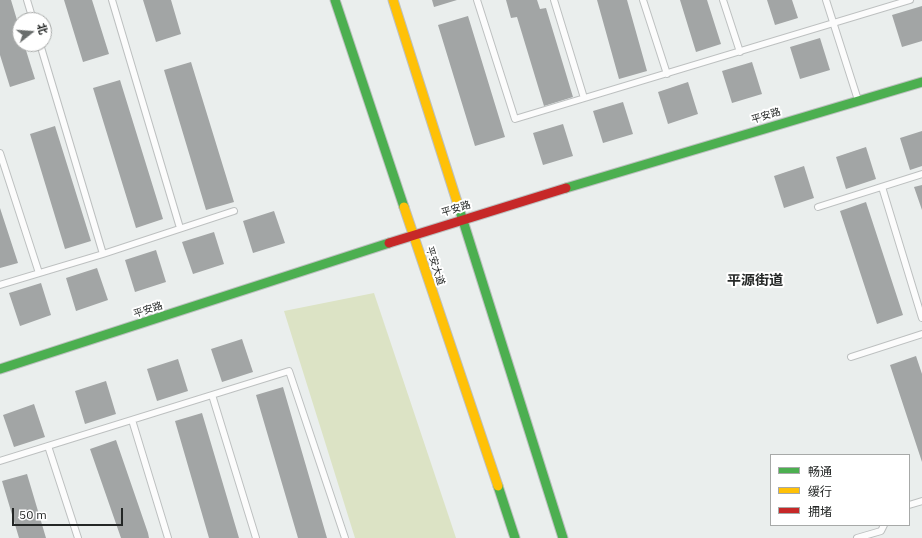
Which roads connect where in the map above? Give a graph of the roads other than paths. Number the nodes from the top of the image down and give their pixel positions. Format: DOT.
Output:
graph roads {
  1 [pos="27,0"];
  2 [pos="112,0"];
  3 [pos="335,0"];
  4 [pos="393,0"];
  5 [pos="477,0"];
  6 [pos="554,0"];
  7 [pos="643,0"];
  8 [pos="723,0"];
  9 [pos="826,0"];
  10 [pos="910,0"];
  11 [pos="892,3"];
  12 [pos="31,12"];
  13 [pos="834,24"];
  14 [pos="42,52"];
  15 [pos="740,52"];
  16 [pos="667,74"];
  17 [pos="922,82"];
  18 [pos="584,98"];
  19 [pos="858,101"];
  20 [pos="0,153"];
  21 [pos="922,174"];
  22 [pos="882,187"];
  23 [pos="818,207"];
  24 [pos="234,211"];
  25 [pos="461,219"];
  26 [pos="180,228"];
  27 [pos="413,234"];
  28 [pos="103,254"];
  29 [pos="39,273"];
  30 [pos="0,285"];
  31 [pos="922,318"];
  32 [pos="922,334"];
  33 [pos="851,357"];
  34 [pos="0,369"];
  35 [pos="212,395"];
  36 [pos="132,420"];
  37 [pos="48,446"];
  38 [pos="0,461"];
  39 [pos="922,502"];
  40 [pos="910,506"];
  41 [pos="884,526"];
  42 [pos="78,538"];
  43 [pos="168,538"];
  44 [pos="256,538"];
  45 [pos="346,538"];
  46 [pos="515,538"];
  47 [pos="563,538"];
  48 [pos="857,538"];
  1 -- 12 [label="lane"];
  2 -- 26 [label="lane"];
  3 -- 27 [label="main road, 平安大道"];
  4 -- 25 [label="main road"];
  5 -- 18 [label="lane"];
  6 -- 18 [label="lane"];
  7 -- 16 [label="lane"];
  8 -- 15 [label="lane"];
  9 -- 13 [label="lane"];
  10 -- 11 [label="lane"];
  11 -- 13 [label="lane"];
  13 -- 15 [label="lane"];
  13 -- 19 [label="lane"];
  14 -- 28 [label="lane"];
  15 -- 16 [label="lane"];
  16 -- 18 [label="lane"];
  17 -- 19 [label="main road, 平安路"];
  19 -- 25 [label="main road, 平安路"];
  20 -- 29 [label="lane"];
  21 -- 22 [label="lane"];
  22 -- 23 [label="lane"];
  22 -- 31 [label="lane"];
  24 -- 26 [label="lane"];
  25 -- 27 [label="main road, 平安路"];
  25 -- 47 [label="main road"];
  26 -- 28 [label="lane"];
  27 -- 34 [label="main road, 平安路"];
  27 -- 46 [label="main road, 平安大道"];
  28 -- 29 [label="lane"];
  29 -- 30 [label="lane"];
  32 -- 33 [label="lane"];
  35 -- 36 [label="lane"];
  35 -- 44 [label="lane"];
  35 -- 45 [label="lane"];
  36 -- 37 [label="lane"];
  36 -- 43 [label="lane"];
  37 -- 38 [label="lane"];
  37 -- 42 [label="lane"];
  39 -- 40 [label="lane"];
  41 -- 48 [label="lane"];
}
